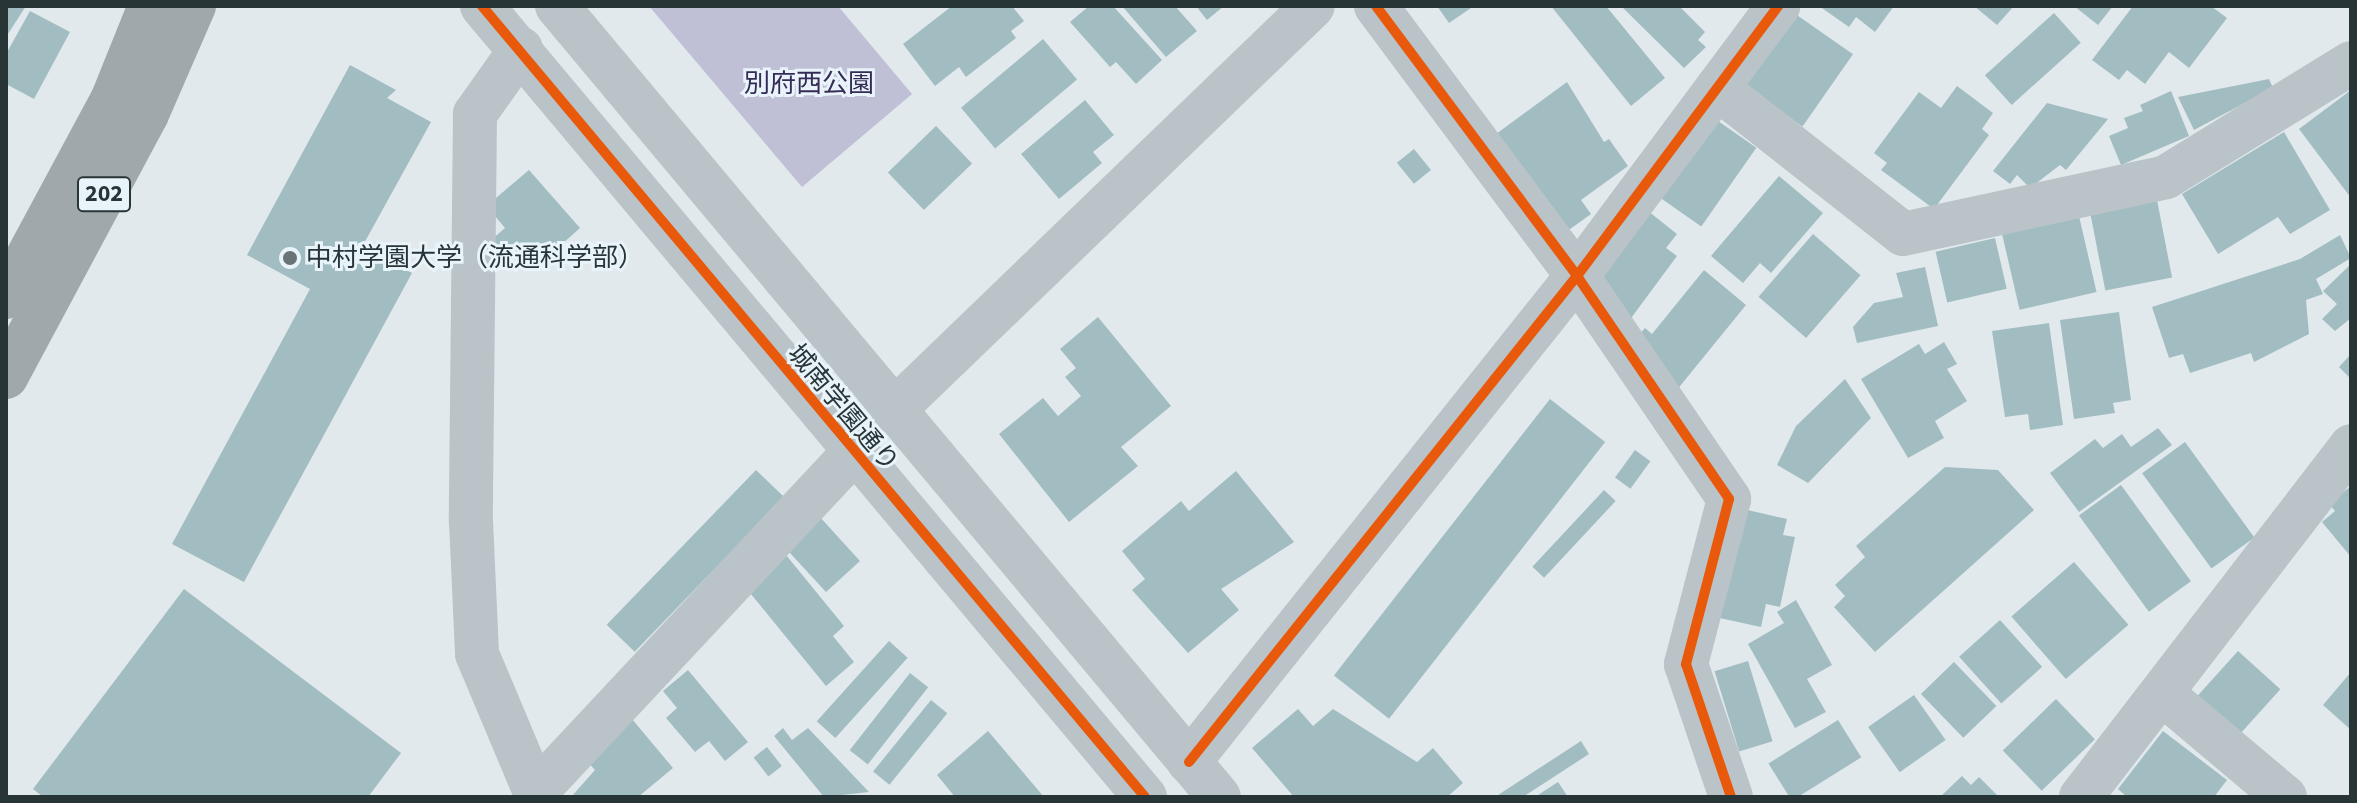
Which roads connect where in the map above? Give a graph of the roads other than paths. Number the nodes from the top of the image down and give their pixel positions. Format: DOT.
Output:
graph roads {
  1 [pos="150,6"];
  2 [pos="194,6"];
  3 [pos="482,6"];
  4 [pos="557,6"];
  5 [pos="1313,6"];
  6 [pos="1376,6"];
  7 [pos="1778,6"];
  8 [pos="521,49"];
  9 [pos="2351,63"];
  10 [pos="1717,88"];
  11 [pos="1577,276"];
  12 [pos="6,297"];
  13 [pos="6,377"];
  14 [pos="893,411"];
  15 [pos="2351,446"];
  16 [pos="852,454"];
  17 [pos="2165,696"];
  18 [pos="1189,762"];
  19 [pos="536,795"];
  20 [pos="1145,797"];
  21 [pos="1219,797"];
  22 [pos="1731,797"];
  23 [pos="2081,797"];
  24 [pos="2285,797"];
  1 -- 12 [label="highway, 202"];
  2 -- 13 [label="highway, 202"];
  3 -- 8 [label="street, 城南学園通り"];
  4 -- 14 [label="street, 城南学園通り"];
  5 -- 14 [label="street"];
  6 -- 11 [label="street"];
  7 -- 10 [label="street"];
  8 -- 16 [label="street, 城南学園通り"];
  8 -- 19 [label="street"];
  9 -- 10 [label="street"];
  10 -- 11 [label="street"];
  11 -- 18 [label="street"];
  11 -- 22 [label="street"];
  14 -- 18 [label="street, 城南学園通り"];
  15 -- 17 [label="street"];
  16 -- 19 [label="street"];
  16 -- 20 [label="street, 城南学園通り"];
  17 -- 23 [label="street"];
  17 -- 24 [label="street"];
  18 -- 21 [label="street, 城南学園通り"];
}
